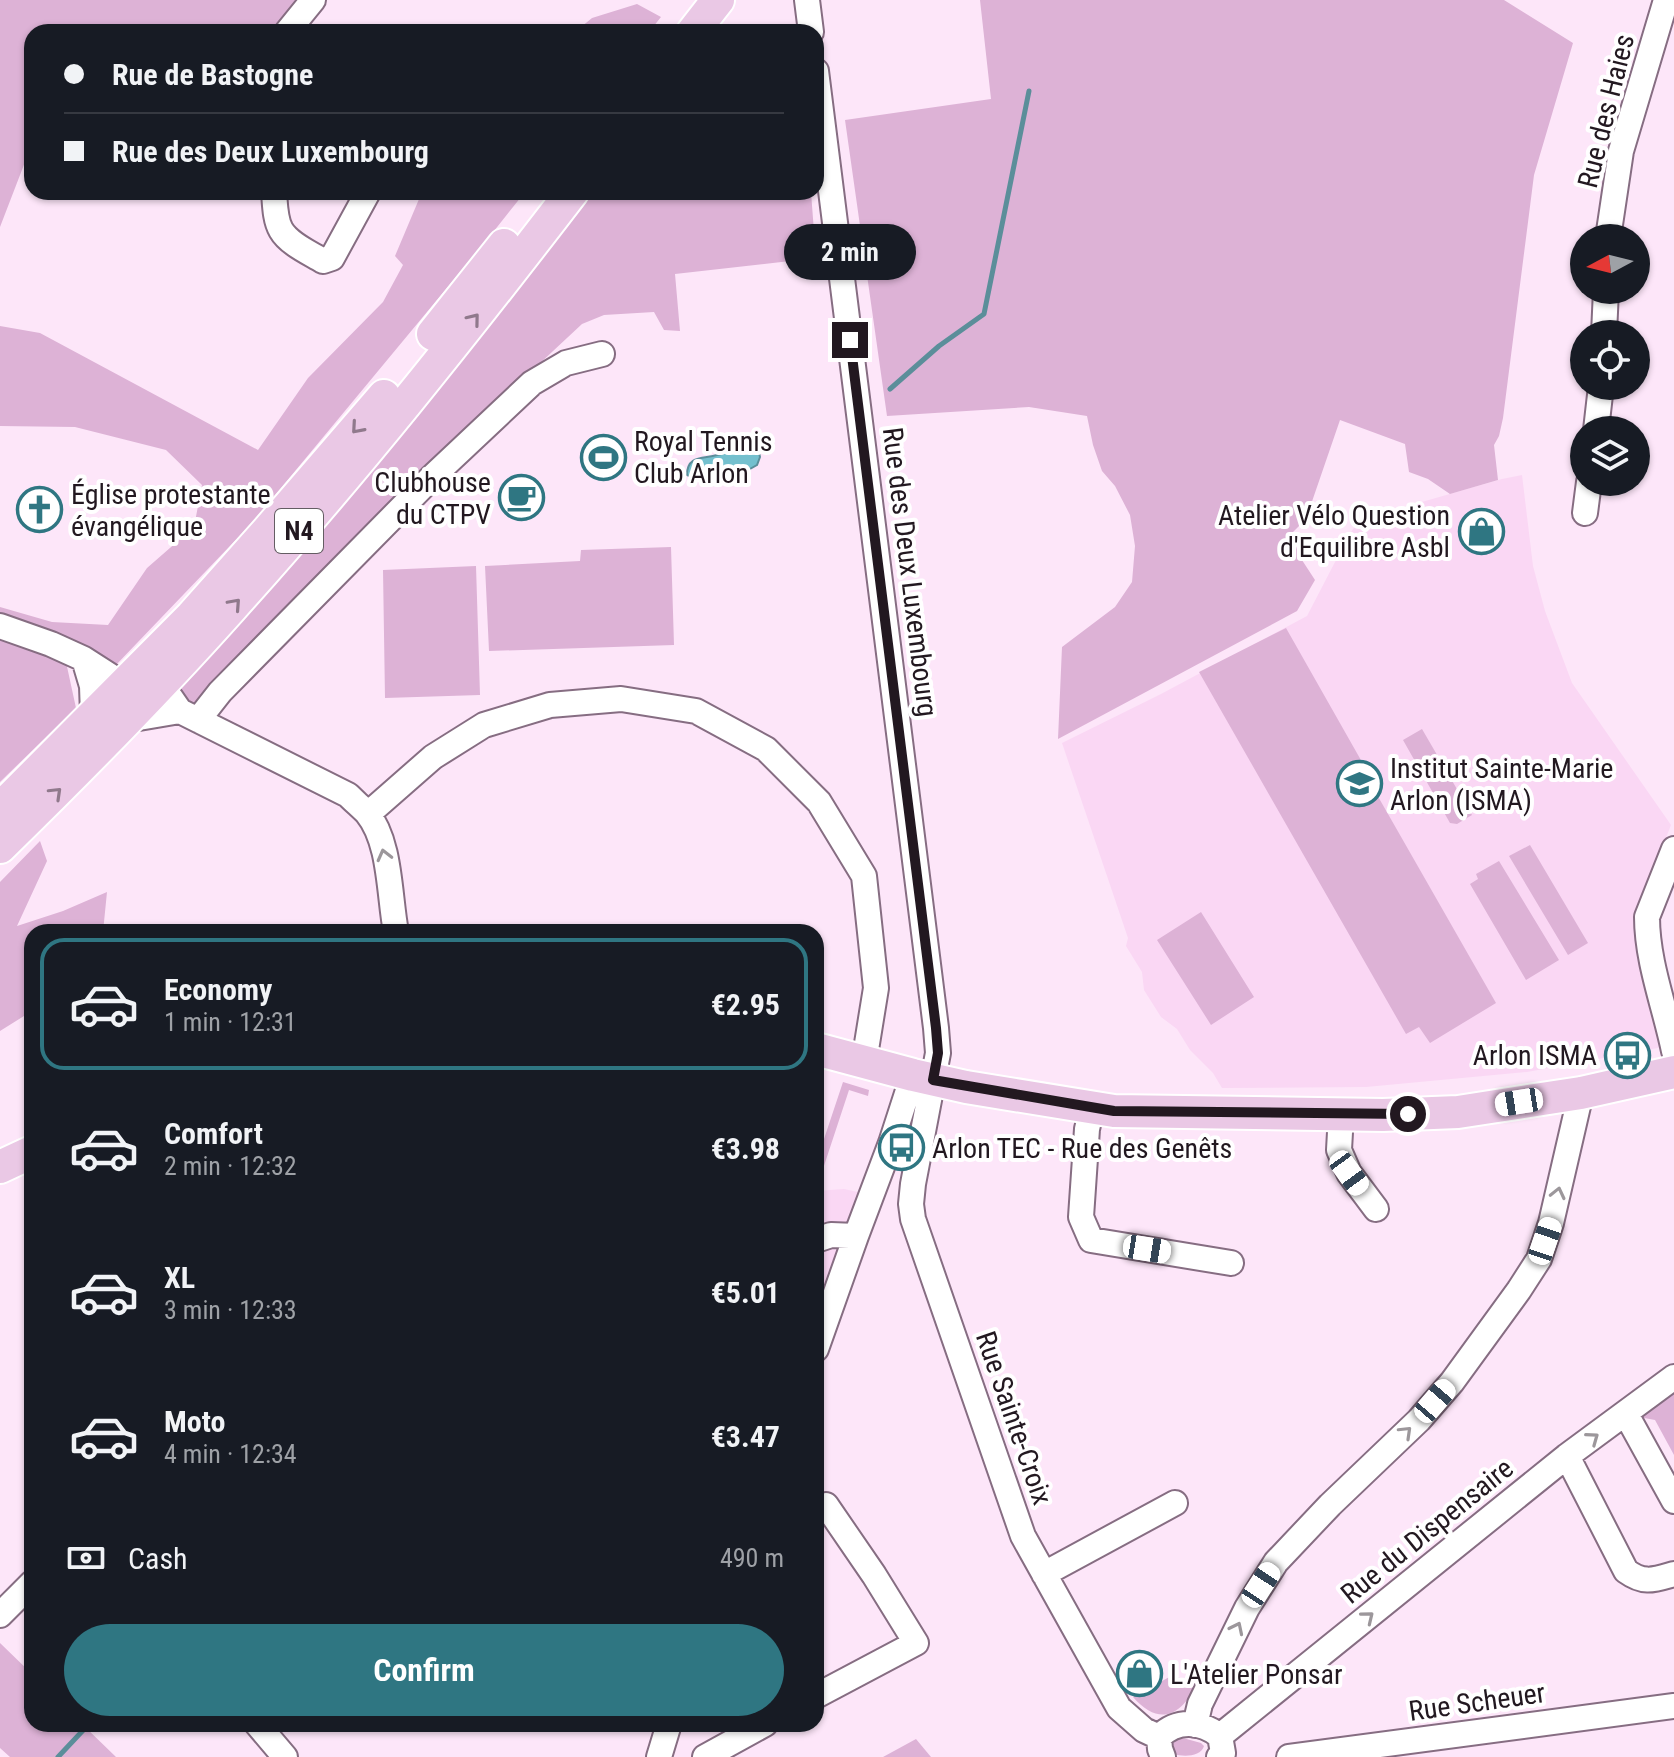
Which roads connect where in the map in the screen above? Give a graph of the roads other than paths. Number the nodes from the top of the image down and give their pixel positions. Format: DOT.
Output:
graph roads {
  1 [pos="313,0"];
  2 [pos="695,0"];
  3 [pos="718,0"];
  4 [pos="807,0"];
  5 [pos="1666,0"];
  6 [pos="294,24"];
  7 [pos="676,24"];
  8 [pos="699,24"];
  9 [pos="810,24"];
  10 [pos="824,135"];
  11 [pos="275,200"];
  12 [pos="364,200"];
  13 [pos="540,200"];
  14 [pos="566,200"];
  15 [pos="1610,224"];
  16 [pos="602,354"];
  17 [pos="1587,496"];
  18 [pos="1585,513"];
  19 [pos="0,626"];
  20 [pos="84,659"];
  21 [pos="162,683"];
  22 [pos="123,684"];
  23 [pos="93,715"];
  24 [pos="189,716"];
  25 [pos="127,720"];
  26 [pos="0,809"];
  27 [pos="368,814"];
  28 [pos="0,847"];
  29 [pos="1674,849"];
  30 [pos="395,924"];
  31 [pos="824,1051"];
  32 [pos="1674,1051"];
  33 [pos="864,1062"];
  34 [pos="1674,1072"];
  35 [pos="923,1078"];
  36 [pos="1581,1093"];
  37 [pos="1092,1108"];
  38 [pos="1341,1114"];
  39 [pos="24,1156"];
  40 [pos="0,1167"];
  41 [pos="1376,1209"];
  42 [pos="856,1236"];
  43 [pos="824,1237"];
  44 [pos="1231,1263"];
  45 [pos="824,1326"];
  46 [pos="1674,1377"];
  47 [pos="1626,1414"];
  48 [pos="1567,1456"];
  49 [pos="1674,1501"];
  50 [pos="1175,1503"];
  51 [pos="826,1505"];
  52 [pos="1044,1574"];
  53 [pos="1674,1574"];
  54 [pos="24,1591"];
  55 [pos="0,1615"];
  56 [pos="824,1692"];
  57 [pos="1674,1706"];
  58 [pos="1195,1725"];
  59 [pos="265,1732"];
  60 [pos="667,1732"];
  61 [pos="750,1732"];
  62 [pos="1161,1747"];
  63 [pos="1222,1751"];
  64 [pos="285,1757"];
  65 [pos="659,1757"];
  66 [pos="705,1757"];
  67 [pos="1289,1757"];
  1 -- 6 [label="street"];
  2 -- 7 [label="main road"];
  3 -- 8 [label="main road"];
  4 -- 9 [label="street"];
  5 -- 15 [label="street, Rue des Haies"];
  10 -- 35 [label="street, Rue des Deux Luxembourg"];
  11 -- 12 [label="street"];
  13 -- 22 [label="main road, N4, one-way"];
  21 -- 14 [label="main road, N4, one-way"];
  16 -- 24 [label="street"];
  17 -- 18 [label="street"];
  19 -- 20 [label="street"];
  20 -- 22 [label="street"];
  20 -- 23 [label="street"];
  21 -- 24 [label="street"];
  21 -- 25 [label="main road, N4"];
  22 -- 23 [label="main road, N4"];
  23 -- 26 [label="main road, N4"];
  24 -- 25 [label="street"];
  24 -- 27 [label="street"];
  28 -- 25 [label="main road, N4, one-way"];
  30 -- 27 [label="street, one-way"];
  27 -- 33 [label="street"];
  29 -- 32 [label="street"];
  31 -- 33 [label="main road"];
  33 -- 35 [label="main road"];
  34 -- 36 [label="main road"];
  35 -- 37 [label="main road"];
  35 -- 42 [label="street"];
  35 -- 52 [label="street, Rue Sainte-Croix"];
  36 -- 38 [label="main road"];
  58 -- 36 [label="street, one-way"];
  37 -- 38 [label="main road"];
  37 -- 44 [label="street"];
  38 -- 41 [label="street"];
  39 -- 40 [label="main road"];
  42 -- 43 [label="street"];
  42 -- 45 [label="street"];
  46 -- 47 [label="street, Rue du Dispensaire"];
  48 -- 47 [label="street, Rue du Dispensaire, one-way"];
  47 -- 49 [label="street"];
  48 -- 53 [label="street"];
  63 -- 48 [label="street, Rue du Dispensaire, one-way"];
  50 -- 52 [label="street"];
  51 -- 56 [label="street"];
  52 -- 62 [label="street, Rue Sainte-Croix"];
  54 -- 55 [label="street"];
  57 -- 67 [label="street, Rue Scheuer"];
  58 -- 62 [label="street"];
  58 -- 63 [label="street"];
  59 -- 64 [label="street"];
  60 -- 65 [label="street"];
  61 -- 66 [label="street"];
}
